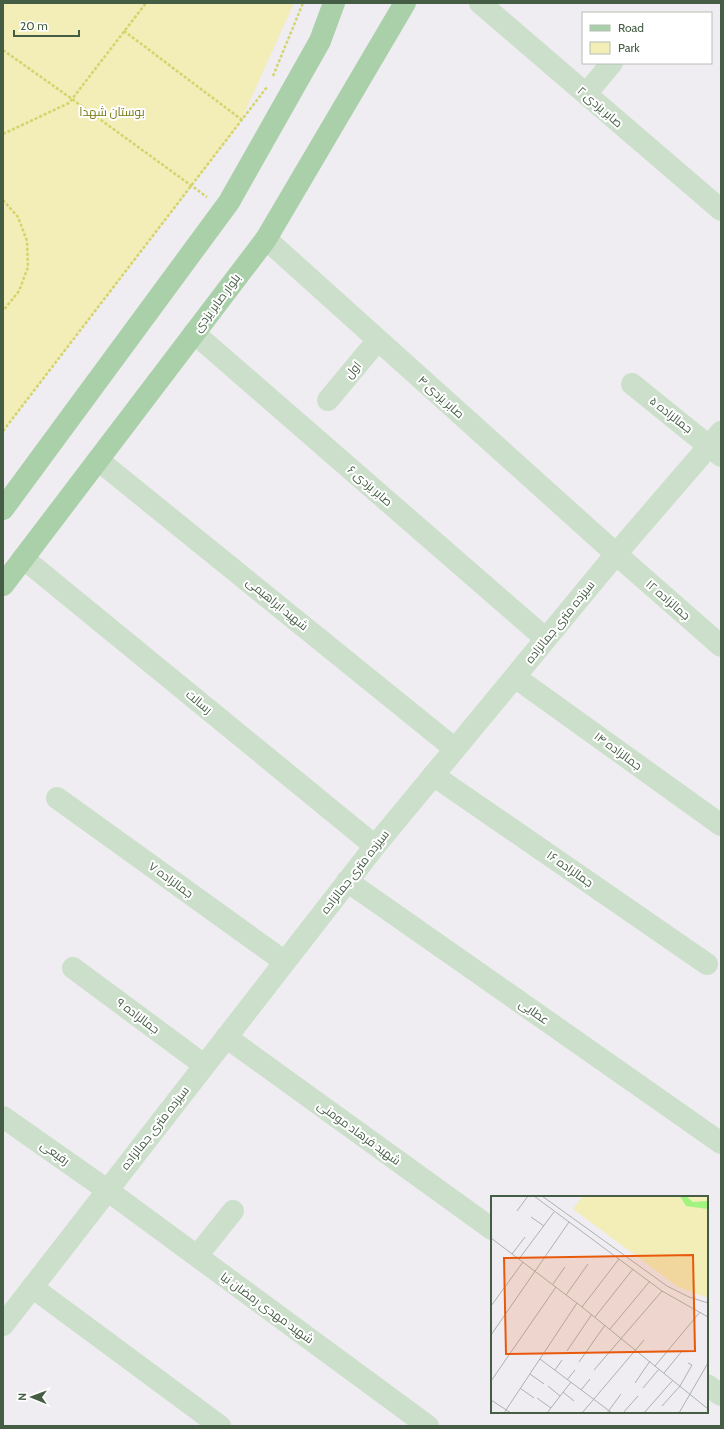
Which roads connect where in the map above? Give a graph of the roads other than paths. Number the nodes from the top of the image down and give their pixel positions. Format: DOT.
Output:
graph roads {
  1 [pos="334,3"];
  2 [pos="405,3"];
  3 [pos="480,3"];
  4 [pos="611,64"];
  5 [pos="586,94"];
  6 [pos="721,210"];
  7 [pos="266,239"];
  8 [pos="194,333"];
  9 [pos="378,340"];
  10 [pos="632,384"];
  11 [pos="328,400"];
  12 [pos="717,444"];
  13 [pos="98,460"];
  14 [pos="3,508"];
  15 [pos="616,554"];
  16 [pos="23,558"];
  17 [pos="3,585"];
  18 [pos="546,639"];
  19 [pos="721,646"];
  20 [pos="515,677"];
  21 [pos="455,749"];
  22 [pos="433,775"];
  23 [pos="57,798"];
  24 [pos="721,825"];
  25 [pos="375,846"];
  26 [pos="347,881"];
  27 [pos="284,962"];
  28 [pos="707,964"];
  29 [pos="73,968"];
  30 [pos="226,1036"];
  31 [pos="204,1065"];
  32 [pos="3,1117"];
  33 [pos="721,1143"];
  34 [pos="107,1190"];
  35 [pos="233,1211"];
  36 [pos="491,1228"];
  37 [pos="197,1256"];
  38 [pos="32,1287"];
  39 [pos="6,1314"];
  40 [pos="708,1386"];
  41 [pos="721,1395"];
  42 [pos="220,1426"];
  43 [pos="428,1426"];
  1 -- 14 [label="main road"];
  2 -- 7 [label="main road, بلوار صابر یزدی"];
  3 -- 5 [label="street, صابر یزدی ۲"];
  4 -- 5 [label="street"];
  5 -- 6 [label="street, صابر یزدی ۲"];
  7 -- 8 [label="main road, بلوار صابر یزدی"];
  7 -- 9 [label="street, صابر یزدی ۴"];
  8 -- 13 [label="main road, بلوار صابر یزدی"];
  8 -- 18 [label="street, صابر یزدی ۶"];
  9 -- 11 [label="street, اول"];
  9 -- 15 [label="street, صابر یزدی ۴"];
  10 -- 12 [label="street, جمالزاده ۵"];
  12 -- 15 [label="street, سیزده متری جمالزاده"];
  13 -- 16 [label="main road, بلوار صابر یزدی"];
  13 -- 21 [label="street, شهید ابراهیمی"];
  15 -- 18 [label="street, سیزده متری جمالزاده"];
  15 -- 19 [label="street, جمالزاده ۱۲"];
  16 -- 17 [label="main road, بلوار صابر یزدی"];
  16 -- 25 [label="street, رسالت"];
  18 -- 20 [label="street, سیزده متری جمالزاده"];
  20 -- 21 [label="street, سیزده متری جمالزاده"];
  20 -- 24 [label="street, جمالزاده ۱۴"];
  21 -- 22 [label="street, سیزده متری جمالزاده"];
  22 -- 25 [label="street, سیزده متری جمالزاده"];
  22 -- 28 [label="street, جمالزاده ۱۶"];
  23 -- 27 [label="street, جمالزاده ۷"];
  25 -- 26 [label="street, سیزده متری جمالزاده"];
  26 -- 27 [label="street, سیزده متری جمالزاده"];
  26 -- 33 [label="street, عطایی"];
  27 -- 30 [label="street, سیزده متری جمالزاده"];
  29 -- 31 [label="street, جمالزاده ۹"];
  30 -- 31 [label="street, سیزده متری جمالزاده"];
  30 -- 36 [label="street, شهید فرهاد مومنی"];
  31 -- 34 [label="street, سیزده متری جمالزاده"];
  32 -- 34 [label="street, رفیعی"];
  34 -- 37 [label="street, شهید مهدی رمضان نیا"];
  34 -- 38 [label="street, سیزده متری جمالزاده"];
  35 -- 37 [label="street"];
  37 -- 43 [label="street, شهید مهدی رمضان نیا"];
  38 -- 39 [label="street, سیزده متری جمالزاده"];
  38 -- 42 [label="street"];
  40 -- 41 [label="street"];
}
